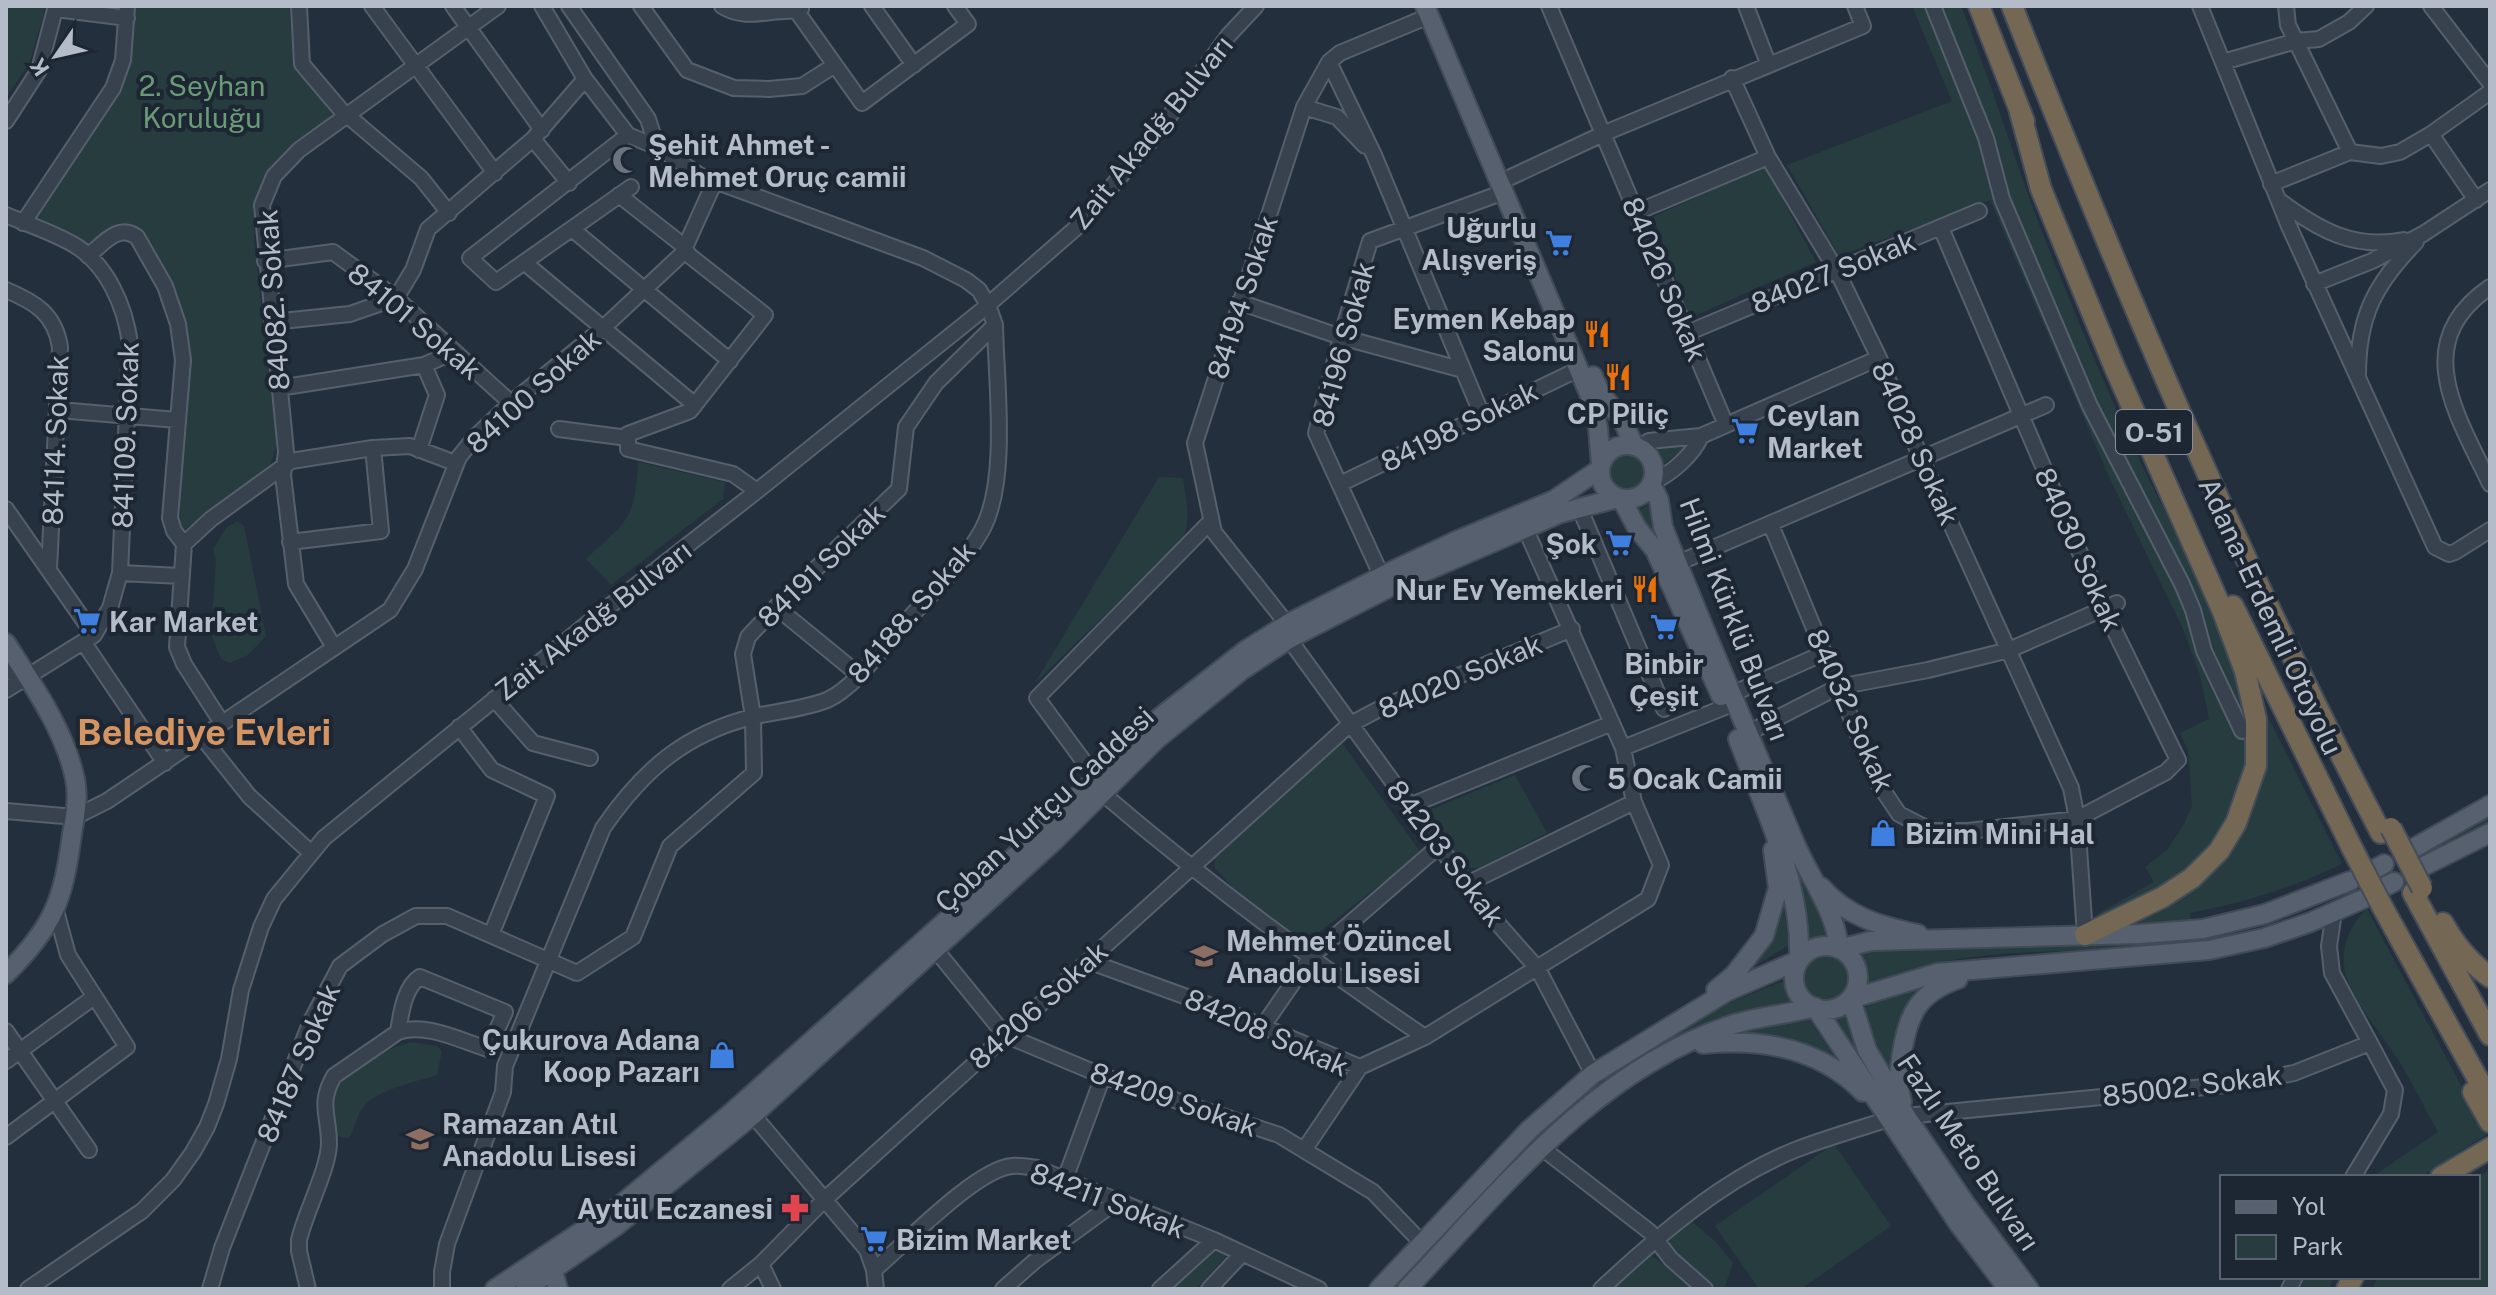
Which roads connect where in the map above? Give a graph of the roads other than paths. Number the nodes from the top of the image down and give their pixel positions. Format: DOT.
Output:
graph roads {
  1 [pos="299,6"];
  2 [pos="372,6"];
  3 [pos="453,6"];
  4 [pos="498,6"];
  5 [pos="542,6"];
  6 [pos="590,6"];
  7 [pos="641,6"];
  8 [pos="722,6"];
  9 [pos="872,6"];
  10 [pos="955,6"];
  11 [pos="1549,6"];
  12 [pos="1746,6"];
  13 [pos="1855,6"];
  14 [pos="1933,6"];
  15 [pos="1979,6"];
  16 [pos="2012,6"];
  17 [pos="2200,6"];
  18 [pos="2286,6"];
  19 [pos="2366,6"];
  20 [pos="2431,6"];
  21 [pos="56,7"];
  22 [pos="798,8"];
  23 [pos="1250,8"];
  24 [pos="1431,9"];
  25 [pos="573,11"];
  26 [pos="127,12"];
  27 [pos="468,30"];
  28 [pos="2296,41"];
  29 [pos="1329,62"];
  30 [pos="2223,62"];
  31 [pos="1768,63"];
  32 [pos="835,65"];
  33 [pos="914,65"];
  34 [pos="417,66"];
  35 [pos="1732,78"];
  36 [pos="585,79"];
  37 [pos="2490,83"];
  38 [pos="2490,92"];
  39 [pos="1304,107"];
  40 [pos="2020,112"];
  41 [pos="348,116"];
  42 [pos="6,121"];
  43 [pos="1605,133"];
  44 [pos="537,134"];
  45 [pos="2431,134"];
  46 [pos="628,135"];
  47 [pos="657,147"];
  48 [pos="2350,152"];
  49 [pos="1374,155"];
  50 [pos="1768,157"];
  51 [pos="495,173"];
  52 [pos="715,181"];
  53 [pos="569,183"];
  54 [pos="1508,184"];
  55 [pos="2271,184"];
  56 [pos="2490,190"];
  57 [pos="2278,200"];
  58 [pos="2476,200"];
  59 [pos="1979,211"];
  60 [pos="1637,212"];
  61 [pos="449,213"];
  62 [pos="6,215"];
  63 [pos="23,223"];
  64 [pos="1941,228"];
  65 [pos="572,229"];
  66 [pos="1403,229"];
  67 [pos="2423,234"];
  68 [pos="686,250"];
  69 [pos="88,256"];
  70 [pos="265,261"];
  71 [pos="525,263"];
  72 [pos="1837,271"];
  73 [pos="2314,284"];
  74 [pos="2490,287"];
  75 [pos="6,290"];
  76 [pos="645,291"];
  77 [pos="396,298"];
  78 [pos="1239,302"];
  79 [pos="988,305"];
  80 [pos="272,322"];
  81 [pos="995,325"];
  82 [pos="602,329"];
  83 [pos="1687,333"];
  84 [pos="1341,337"];
  85 [pos="454,352"];
  86 [pos="1879,358"];
  87 [pos="730,361"];
  88 [pos="424,365"];
  89 [pos="1579,369"];
  90 [pos="2358,380"];
  91 [pos="279,388"];
  92 [pos="511,403"];
  93 [pos="695,405"];
  94 [pos="2046,405"];
  95 [pos="59,410"];
  96 [pos="128,415"];
  97 [pos="1482,415"];
  98 [pos="2021,416"];
  99 [pos="177,420"];
  100 [pos="1726,425"];
  101 [pos="559,429"];
  102 [pos="1701,436"];
  103 [pos="628,438"];
  104 [pos="1636,446"];
  105 [pos="373,448"];
  106 [pos="419,450"];
  107 [pos="1921,458"];
  108 [pos="455,463"];
  109 [pos="284,466"];
  110 [pos="1601,467"];
  111 [pos="1340,484"];
  112 [pos="1652,484"];
  113 [pos="2490,484"];
  114 [pos="757,491"];
  115 [pos="1620,499"];
  116 [pos="6,509"];
  117 [pos="1580,509"];
  118 [pos="1211,521"];
  119 [pos="1771,525"];
  120 [pos="1525,528"];
  121 [pos="2490,530"];
  122 [pos="290,542"];
  123 [pos="184,544"];
  124 [pos="1678,563"];
  125 [pos="49,569"];
  126 [pos="120,573"];
  127 [pos="181,576"];
  128 [pos="1382,577"];
  129 [pos="2110,606"];
  130 [pos="776,607"];
  131 [pos="1572,629"];
  132 [pos="1288,631"];
  133 [pos="89,639"];
  134 [pos="6,643"];
  135 [pos="334,647"];
  136 [pos="2009,650"];
  137 [pos="1824,653"];
  138 [pos="6,669"];
  139 [pos="858,674"];
  140 [pos="25,678"];
  141 [pos="1838,687"];
  142 [pos="6,690"];
  143 [pos="494,699"];
  144 [pos="1729,700"];
  145 [pos="1664,709"];
  146 [pos="753,717"];
  147 [pos="222,723"];
  148 [pos="1612,723"];
  149 [pos="1349,725"];
  150 [pos="459,727"];
  151 [pos="2242,731"];
  152 [pos="1748,733"];
  153 [pos="202,737"];
  154 [pos="1623,748"];
  155 [pos="590,758"];
  156 [pos="165,763"];
  157 [pos="1099,785"];
  158 [pos="1634,802"];
  159 [pos="2490,805"];
  160 [pos="1409,806"];
  161 [pos="6,811"];
  162 [pos="75,817"];
  163 [pos="1768,819"];
  164 [pos="2077,819"];
  165 [pos="2490,833"];
  166 [pos="1439,846"];
  167 [pos="2412,849"];
  168 [pos="311,853"];
  169 [pos="2424,866"];
  170 [pos="1191,868"];
  171 [pos="1807,870"];
  172 [pos="2350,881"];
  173 [pos="1467,884"];
  174 [pos="2418,891"];
  175 [pos="2363,899"];
  176 [pos="56,911"];
  177 [pos="2334,912"];
  178 [pos="491,935"];
  179 [pos="2085,935"];
  180 [pos="1941,939"];
  181 [pos="935,949"];
  182 [pos="1839,949"];
  183 [pos="1310,958"];
  184 [pos="548,960"];
  185 [pos="1799,960"];
  186 [pos="1088,961"];
  187 [pos="1991,967"];
  188 [pos="1538,969"];
  189 [pos="6,974"];
  190 [pos="2490,977"];
  191 [pos="94,997"];
  192 [pos="1851,999"];
  193 [pos="1815,1007"];
  194 [pos="2437,1007"];
  195 [pos="1263,1026"];
  196 [pos="1669,1026"];
  197 [pos="6,1031"];
  198 [pos="398,1032"];
  199 [pos="1005,1035"];
  200 [pos="2490,1035"];
  201 [pos="1425,1037"];
  202 [pos="2370,1043"];
  203 [pos="1680,1046"];
  204 [pos="20,1051"];
  205 [pos="6,1061"];
  206 [pos="1360,1067"];
  207 [pos="1593,1074"];
  208 [pos="1103,1076"];
  209 [pos="54,1101"];
  210 [pos="2490,1101"];
  211 [pos="753,1115"];
  212 [pos="1898,1117"];
  213 [pos="2490,1122"];
  214 [pos="6,1137"];
  215 [pos="1542,1148"];
  216 [pos="2490,1148"];
  217 [pos="89,1150"];
  218 [pos="1304,1150"];
  219 [pos="2490,1162"];
  220 [pos="2354,1175"];
  221 [pos="2444,1175"];
  222 [pos="2467,1175"];
  223 [pos="1065,1179"];
  224 [pos="824,1200"];
  225 [pos="1117,1201"];
  226 [pos="1214,1240"];
  227 [pos="1654,1240"];
  228 [pos="1422,1243"];
  229 [pos="1242,1254"];
  230 [pos="761,1264"];
  231 [pos="874,1270"];
  232 [pos="542,1273"];
  233 [pos="28,1289"];
  234 [pos="210,1289"];
  235 [pos="308,1289"];
  236 [pos="442,1289"];
  237 [pos="495,1289"];
  238 [pos="730,1289"];
  239 [pos="773,1289"];
  240 [pos="876,1289"];
  241 [pos="1003,1289"];
  242 [pos="1160,1289"];
  243 [pos="1209,1289"];
  244 [pos="1319,1289"];
  245 [pos="1379,1289"];
  246 [pos="1407,1289"];
  247 [pos="1601,1289"];
  248 [pos="1705,1289"];
  249 [pos="2008,1289"];
  250 [pos="2029,1289"];
  1 -- 41 [label="street"];
  2 -- 34 [label="street"];
  3 -- 27 [label="street"];
  4 -- 27 [label="street, 84082. Sokak"];
  5 -- 36 [label="street"];
  6 -- 25 [label="street"];
  7 -- 32 [label="street"];
  8 -- 22 [label="street"];
  9 -- 33 [label="street"];
  10 -- 33 [label="street"];
  11 -- 43 [label="street, 84026 Sokak"];
  12 -- 31 [label="street"];
  13 -- 31 [label="street, 84196 Sokak"];
  14 -- 151 [label="street"];
  15 -- 40 [label="highway, Adana-Erdemli Otoyolu / O-51"];
  16 -- 174 [label="highway, Adana-Erdemli Otoyolu / O-51"];
  17 -- 30 [label="street"];
  18 -- 28 [label="street"];
  19 -- 28 [label="street"];
  20 -- 37 [label="street"];
  21 -- 26 [label="street"];
  21 -- 42 [label="street"];
  22 -- 32 [label="street"];
  23 -- 79 [label="street, Zait Akadğ Bulvarı"];
  24 -- 29 [label="street"];
  24 -- 54 [label="main road"];
  25 -- 47 [label="street"];
  26 -- 63 [label="street"];
  27 -- 34 [label="street, 84082. Sokak"];
  27 -- 44 [label="street"];
  28 -- 30 [label="street"];
  28 -- 48 [label="street"];
  29 -- 39 [label="street, 84194 Sokak"];
  29 -- 49 [label="street"];
  30 -- 55 [label="street"];
  31 -- 35 [label="street, 84196 Sokak"];
  32 -- 33 [label="street"];
  34 -- 41 [label="street, 84082. Sokak"];
  34 -- 51 [label="street"];
  35 -- 43 [label="street, 84196 Sokak"];
  35 -- 50 [label="street, 84028 Sokak"];
  36 -- 44 [label="street"];
  36 -- 46 [label="street"];
  38 -- 45 [label="street"];
  39 -- 49 [label="street"];
  39 -- 78 [label="street, 84194 Sokak"];
  40 -- 179 [label="highway"];
  40 -- 194 [label="highway, Adana-Erdemli Otoyolu / O-51, bridge"];
  41 -- 61 [label="street"];
  41 -- 70 [label="street, 84082. Sokak"];
  43 -- 54 [label="street, 84196 Sokak"];
  43 -- 60 [label="street, 84026 Sokak"];
  44 -- 51 [label="street"];
  44 -- 53 [label="street"];
  45 -- 48 [label="street"];
  45 -- 58 [label="street"];
  46 -- 47 [label="street, 84188. Sokak"];
  46 -- 53 [label="street"];
  47 -- 52 [label="street, 84188. Sokak"];
  48 -- 55 [label="street"];
  49 -- 66 [label="street"];
  50 -- 60 [label="street"];
  50 -- 72 [label="street, 84028 Sokak"];
  51 -- 61 [label="street"];
  52 -- 68 [label="street, 84100 Sokak"];
  52 -- 79 [label="street, 84188. Sokak"];
  53 -- 71 [label="street"];
  54 -- 66 [label="street, 84196 Sokak"];
  54 -- 89 [label="main road"];
  54 -- 104 [label="main road"];
  55 -- 57 [label="street"];
  56 -- 58 [label="street"];
  57 -- 67 [label="street"];
  57 -- 73 [label="street"];
  58 -- 67 [label="street"];
  59 -- 64 [label="street, 84027 Sokak"];
  60 -- 83 [label="street, 84026 Sokak"];
  61 -- 77 [label="street"];
  62 -- 63 [label="street, 841109. Sokak"];
  63 -- 69 [label="street, 841109. Sokak"];
  64 -- 72 [label="street, 84027 Sokak"];
  64 -- 98 [label="street, 84030 Sokak"];
  65 -- 68 [label="street"];
  65 -- 71 [label="street"];
  65 -- 76 [label="street"];
  66 -- 84 [label="street, 84196 Sokak"];
  66 -- 97 [label="street"];
  67 -- 73 [label="street"];
  67 -- 90 [label="street"];
  68 -- 76 [label="street, 84100 Sokak"];
  68 -- 87 [label="street"];
  69 -- 96 [label="street, 841109. Sokak"];
  69 -- 99 [label="street"];
  70 -- 77 [label="street, 84101 Sokak"];
  70 -- 80 [label="street, 84082. Sokak"];
  71 -- 82 [label="street"];
  72 -- 83 [label="street, 84027 Sokak"];
  72 -- 86 [label="street, 84028 Sokak"];
  73 -- 90 [label="street"];
  74 -- 113 [label="street"];
  75 -- 95 [label="street, 84114. Sokak"];
  76 -- 82 [label="street, 84100 Sokak"];
  76 -- 87 [label="street"];
  77 -- 80 [label="street"];
  77 -- 85 [label="street, 84101 Sokak"];
  78 -- 84 [label="street"];
  78 -- 118 [label="street, 84194 Sokak"];
  79 -- 81 [label="street, 84188. Sokak"];
  79 -- 114 [label="street, Zait Akadğ Bulvarı"];
  80 -- 91 [label="street, 84082. Sokak"];
  81 -- 130 [label="street, 84191 Sokak"];
  81 -- 139 [label="street, 84188. Sokak"];
  82 -- 92 [label="street, 84100 Sokak"];
  82 -- 93 [label="street"];
  83 -- 100 [label="street, 84026 Sokak"];
  84 -- 97 [label="street"];
  84 -- 111 [label="street, 84196 Sokak"];
  85 -- 88 [label="street"];
  85 -- 92 [label="street, 84101 Sokak"];
  86 -- 100 [label="street"];
  86 -- 107 [label="street, 84028 Sokak"];
  87 -- 93 [label="street"];
  88 -- 91 [label="street"];
  88 -- 106 [label="street"];
  89 -- 97 [label="street, 84198 Sokak"];
  89 -- 110 [label="main road"];
  90 -- 121 [label="street"];
  91 -- 109 [label="street, 84082. Sokak"];
  92 -- 108 [label="street, 84100 Sokak"];
  93 -- 103 [label="street"];
  94 -- 98 [label="street"];
  95 -- 96 [label="street"];
  95 -- 125 [label="street, 84114. Sokak"];
  96 -- 99 [label="street"];
  96 -- 126 [label="street, 841109. Sokak"];
  97 -- 111 [label="street, 84198 Sokak"];
  98 -- 107 [label="street"];
  98 -- 129 [label="street, 84030 Sokak"];
  99 -- 123 [label="street"];
  100 -- 102 [label="street"];
  101 -- 103 [label="street"];
  102 -- 104 [label="street"];
  102 -- 112 [label="street"];
  103 -- 114 [label="street"];
  104 -- 110 [label="main road"];
  104 -- 112 [label="main road"];
  105 -- 106 [label="street"];
  105 -- 109 [label="street"];
  105 -- 122 [label="street"];
  106 -- 108 [label="street"];
  107 -- 119 [label="street"];
  107 -- 136 [label="street, 84028 Sokak"];
  108 -- 135 [label="street, 84100 Sokak"];
  109 -- 122 [label="street, 84082. Sokak"];
  109 -- 123 [label="street"];
  110 -- 115 [label="main road"];
  110 -- 128 [label="main road, Çoban Yurtçu Caddesi"];
  111 -- 128 [label="street, 84196 Sokak"];
  112 -- 115 [label="main road"];
  112 -- 124 [label="main road, Hilmi Kürklü Bulvarı"];
  114 -- 143 [label="street, Zait Akadğ Bulvarı"];
  115 -- 117 [label="main road, Çoban Yurtçu Caddesi"];
  115 -- 144 [label="main road, Hilmi Kürklü Bulvarı"];
  116 -- 125 [label="street"];
  117 -- 120 [label="main road, Çoban Yurtçu Caddesi"];
  117 -- 145 [label="street"];
  118 -- 132 [label="street, 84194 Sokak"];
  118 -- 157 [label="street"];
  119 -- 124 [label="street"];
  119 -- 137 [label="street, 84032 Sokak"];
  120 -- 131 [label="street"];
  120 -- 132 [label="main road, Çoban Yurtçu Caddesi"];
  122 -- 135 [label="street, 84082. Sokak"];
  123 -- 127 [label="street"];
  124 -- 144 [label="main road, Hilmi Kürklü Bulvarı"];
  125 -- 133 [label="street"];
  126 -- 127 [label="street"];
  126 -- 133 [label="street, 841109. Sokak"];
  127 -- 147 [label="street"];
  128 -- 132 [label="main road, Çoban Yurtçu Caddesi"];
  129 -- 136 [label="street"];
  129 -- 164 [label="street, 84030 Sokak"];
  130 -- 139 [label="street"];
  130 -- 146 [label="street, 84191 Sokak"];
  131 -- 148 [label="street"];
  131 -- 149 [label="street, 84020 Sokak"];
  132 -- 149 [label="street, 84203 Sokak"];
  132 -- 157 [label="main road, Çoban Yurtçu Caddesi"];
  133 -- 140 [label="street"];
  133 -- 156 [label="street"];
  134 -- 140 [label="main road"];
  135 -- 147 [label="street, 84100 Sokak"];
  136 -- 141 [label="street"];
  136 -- 164 [label="street, 84028 Sokak"];
  137 -- 141 [label="street, 84032 Sokak"];
  137 -- 144 [label="street"];
  138 -- 140 [label="street"];
  139 -- 146 [label="street, 84188. Sokak"];
  140 -- 142 [label="street"];
  140 -- 162 [label="main road"];
  141 -- 152 [label="street"];
  141 -- 164 [label="street, 84032 Sokak"];
  143 -- 150 [label="street, Zait Akadğ Bulvarı"];
  143 -- 155 [label="street"];
  144 -- 152 [label="main road, Hilmi Kürklü Bulvarı"];
  144 -- 154 [label="street"];
  144 -- 163 [label="main road, Hilmi Kürklü Bulvarı"];
  146 -- 184 [label="street, 84188. Sokak"];
  146 -- 184 [label="street, 84191 Sokak"];
  147 -- 153 [label="street, 84100 Sokak"];
  148 -- 154 [label="street"];
  148 -- 160 [label="street"];
  149 -- 160 [label="street, 84203 Sokak"];
  149 -- 170 [label="street, 84206 Sokak"];
  150 -- 168 [label="street, Zait Akadğ Bulvarı"];
  150 -- 178 [label="street"];
  152 -- 171 [label="main road, Hilmi Kürklü Bulvarı"];
  153 -- 156 [label="street, 84100 Sokak"];
  153 -- 168 [label="street"];
  154 -- 158 [label="street"];
  156 -- 162 [label="street, 84100 Sokak"];
  157 -- 170 [label="street"];
  157 -- 181 [label="main road, Çoban Yurtçu Caddesi"];
  157 -- 232 [label="main road, Çoban Yurtçu Caddesi"];
  158 -- 173 [label="street"];
  158 -- 188 [label="street"];
  159 -- 167 [label="main road"];
  160 -- 166 [label="street, 84203 Sokak"];
  161 -- 162 [label="street"];
  162 -- 176 [label="main road"];
  163 -- 185 [label="main road, Hilmi Kürklü Bulvarı"];
  163 -- 196 [label="main road"];
  164 -- 179 [label="street, 84028 Sokak"];
  165 -- 169 [label="main road"];
  166 -- 173 [label="street, 84203 Sokak"];
  166 -- 183 [label="street"];
  168 -- 233 [label="street, Zait Akadğ Bulvarı"];
  170 -- 183 [label="street"];
  170 -- 186 [label="street, 84206 Sokak"];
  171 -- 180 [label="main road"];
  171 -- 182 [label="main road, Hilmi Kürklü Bulvarı"];
  172 -- 179 [label="main road"];
  173 -- 188 [label="street, 84203 Sokak"];
  174 -- 190 [label="highway"];
  174 -- 200 [label="highway, Adana-Erdemli Otoyolu / O-51"];
  175 -- 177 [label="main road"];
  176 -- 189 [label="main road"];
  176 -- 191 [label="street"];
  177 -- 187 [label="main road"];
  177 -- 202 [label="street"];
  178 -- 184 [label="street, 84187 Sokak"];
  178 -- 234 [label="street, 84187 Sokak"];
  179 -- 180 [label="main road"];
  180 -- 182 [label="main road"];
  181 -- 199 [label="street, 84209 Sokak"];
  181 -- 211 [label="main road, Çoban Yurtçu Caddesi"];
  182 -- 185 [label="main road"];
  182 -- 192 [label="main road"];
  183 -- 195 [label="street"];
  183 -- 201 [label="street"];
  184 -- 236 [label="street, 84188. Sokak"];
  185 -- 193 [label="main road"];
  185 -- 196 [label="main road"];
  186 -- 195 [label="street, 84208 Sokak"];
  186 -- 199 [label="street, 84206 Sokak"];
  187 -- 192 [label="main road"];
  187 -- 212 [label="main road"];
  188 -- 201 [label="street"];
  188 -- 207 [label="street, 84203 Sokak"];
  191 -- 204 [label="street"];
  191 -- 209 [label="street"];
  192 -- 193 [label="main road"];
  192 -- 212 [label="main road, Fazlı Meto Bulvarı"];
  193 -- 203 [label="main road"];
  193 -- 212 [label="main road, Fazlı Meto Bulvarı"];
  194 -- 210 [label="highway, Adana-Erdemli Otoyolu / O-51"];
  194 -- 213 [label="highway"];
  195 -- 206 [label="street, 84208 Sokak"];
  196 -- 207 [label="main road"];
  197 -- 204 [label="street"];
  198 -- 198 [label="street"];
  198 -- 235 [label="street"];
  199 -- 208 [label="street, 84209 Sokak"];
  199 -- 224 [label="street, 84206 Sokak"];
  201 -- 206 [label="street"];
  202 -- 212 [label="street, 85002. Sokak"];
  202 -- 220 [label="street"];
  203 -- 212 [label="main road"];
  203 -- 215 [label="main road"];
  204 -- 205 [label="street"];
  204 -- 209 [label="street"];
  206 -- 218 [label="street, 84208 Sokak"];
  207 -- 228 [label="main road"];
  208 -- 218 [label="street, 84209 Sokak"];
  208 -- 223 [label="street"];
  209 -- 214 [label="street"];
  209 -- 217 [label="street"];
  211 -- 224 [label="street"];
  211 -- 232 [label="main road, Çoban Yurtçu Caddesi"];
  212 -- 227 [label="street, 85002. Sokak"];
  212 -- 249 [label="main road, Fazlı Meto Bulvarı"];
  212 -- 250 [label="main road, Fazlı Meto Bulvarı"];
  215 -- 227 [label="street"];
  215 -- 246 [label="main road"];
  216 -- 221 [label="highway"];
  218 -- 228 [label="street, 84209 Sokak"];
  219 -- 222 [label="highway"];
  223 -- 225 [label="street, 84211 Sokak"];
  223 -- 231 [label="street, 84211 Sokak"];
  224 -- 230 [label="street, 84206 Sokak"];
  224 -- 231 [label="street"];
  225 -- 226 [label="street, 84211 Sokak"];
  225 -- 241 [label="street"];
  226 -- 229 [label="street, 84211 Sokak"];
  226 -- 242 [label="street"];
  227 -- 247 [label="street, 85002. Sokak"];
  227 -- 248 [label="street"];
  228 -- 245 [label="main road"];
  229 -- 243 [label="street"];
  229 -- 244 [label="street, 84211 Sokak"];
  230 -- 238 [label="street, 84206 Sokak"];
  230 -- 239 [label="street"];
  231 -- 240 [label="street"];
  232 -- 237 [label="main road, Çoban Yurtçu Caddesi"];
}
